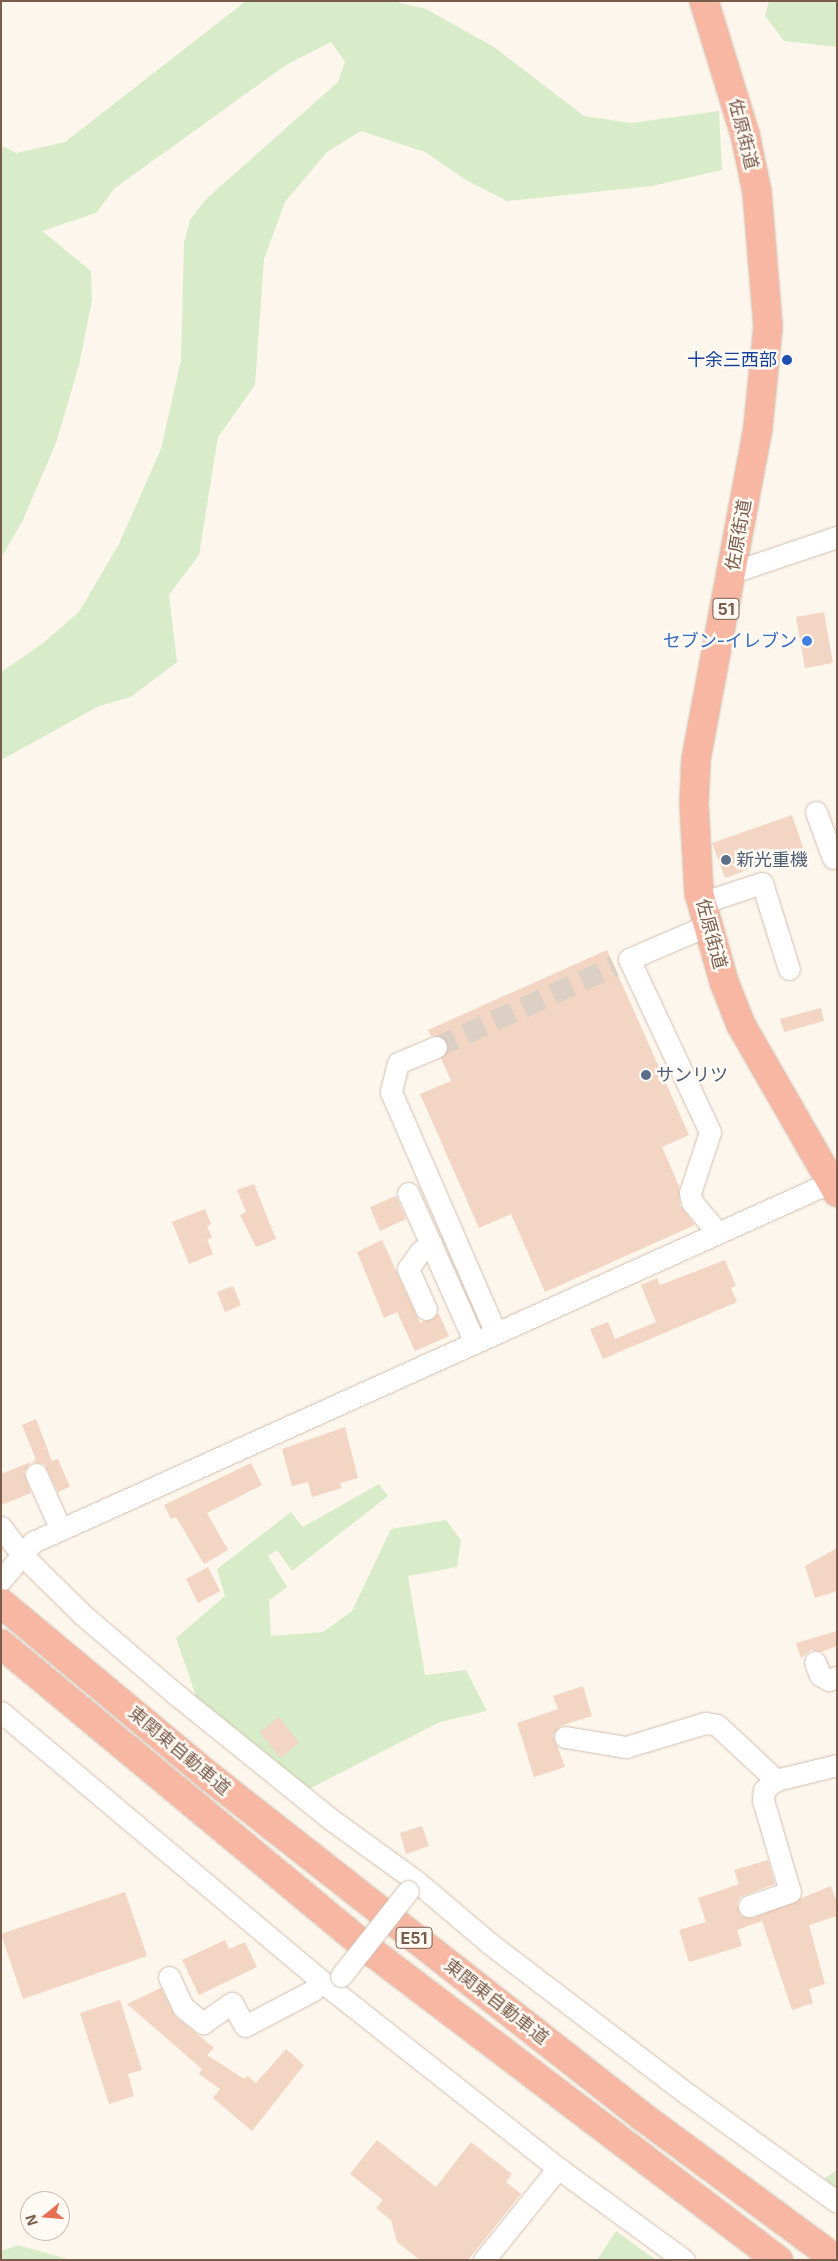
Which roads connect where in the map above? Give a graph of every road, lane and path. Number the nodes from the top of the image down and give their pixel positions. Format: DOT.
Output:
graph roads {
  1 [pos="704,1"];
  2 [pos="837,537"];
  3 [pos="733,572"];
  4 [pos="816,812"];
  5 [pos="833,858"];
  6 [pos="704,914"];
  7 [pos="789,969"];
  8 [pos="436,1048"];
  9 [pos="834,1187"];
  10 [pos="408,1193"];
  11 [pos="718,1233"];
  12 [pos="431,1244"];
  13 [pos="426,1309"];
  14 [pos="496,1333"];
  15 [pos="475,1342"];
  16 [pos="36,1474"];
  17 [pos="1,1527"];
  18 [pos="61,1530"];
  19 [pos="13,1566"];
  20 [pos="1,1603"];
  21 [pos="1,1644"];
  22 [pos="815,1662"];
  23 [pos="837,1677"];
  24 [pos="1,1712"];
  25 [pos="565,1738"];
  26 [pos="837,1765"];
  27 [pos="776,1780"];
  28 [pos="412,1886"];
  29 [pos="749,1906"];
  30 [pos="169,1978"];
  31 [pos="331,1982"];
  32 [pos="558,2168"];
  33 [pos="837,2202"];
  34 [pos="484,2260"];
  35 [pos="684,2260"];
  36 [pos="778,2260"];
  37 [pos="837,2260"];
  1 -- 3 [label="highway, 佐原街道 / 51"];
  2 -- 3 [label="street"];
  3 -- 6 [label="highway, 佐原街道 / 51"];
  4 -- 5 [label="street"];
  6 -- 7 [label="street"];
  6 -- 9 [label="highway, 佐原街道 / 51"];
  6 -- 11 [label="street"];
  8 -- 14 [label="street"];
  9 -- 11 [label="street"];
  10 -- 12 [label="street"];
  11 -- 14 [label="street"];
  12 -- 13 [label="street"];
  12 -- 15 [label="street"];
  14 -- 15 [label="street"];
  15 -- 18 [label="street"];
  16 -- 18 [label="street"];
  17 -- 19 [label="street"];
  18 -- 19 [label="street"];
  19 -- 28 [label="street"];
  20 -- 37 [label="highway, 東関東自動車道 / E51"];
  21 -- 36 [label="highway, 東関東自動車道 / E51"];
  22 -- 23 [label="street"];
  24 -- 31 [label="street"];
  25 -- 27 [label="street"];
  26 -- 27 [label="street"];
  27 -- 29 [label="street"];
  28 -- 31 [label="street, bridge"];
  28 -- 33 [label="street"];
  30 -- 31 [label="street"];
  31 -- 32 [label="street"];
  32 -- 34 [label="street"];
  32 -- 35 [label="street"];
}
